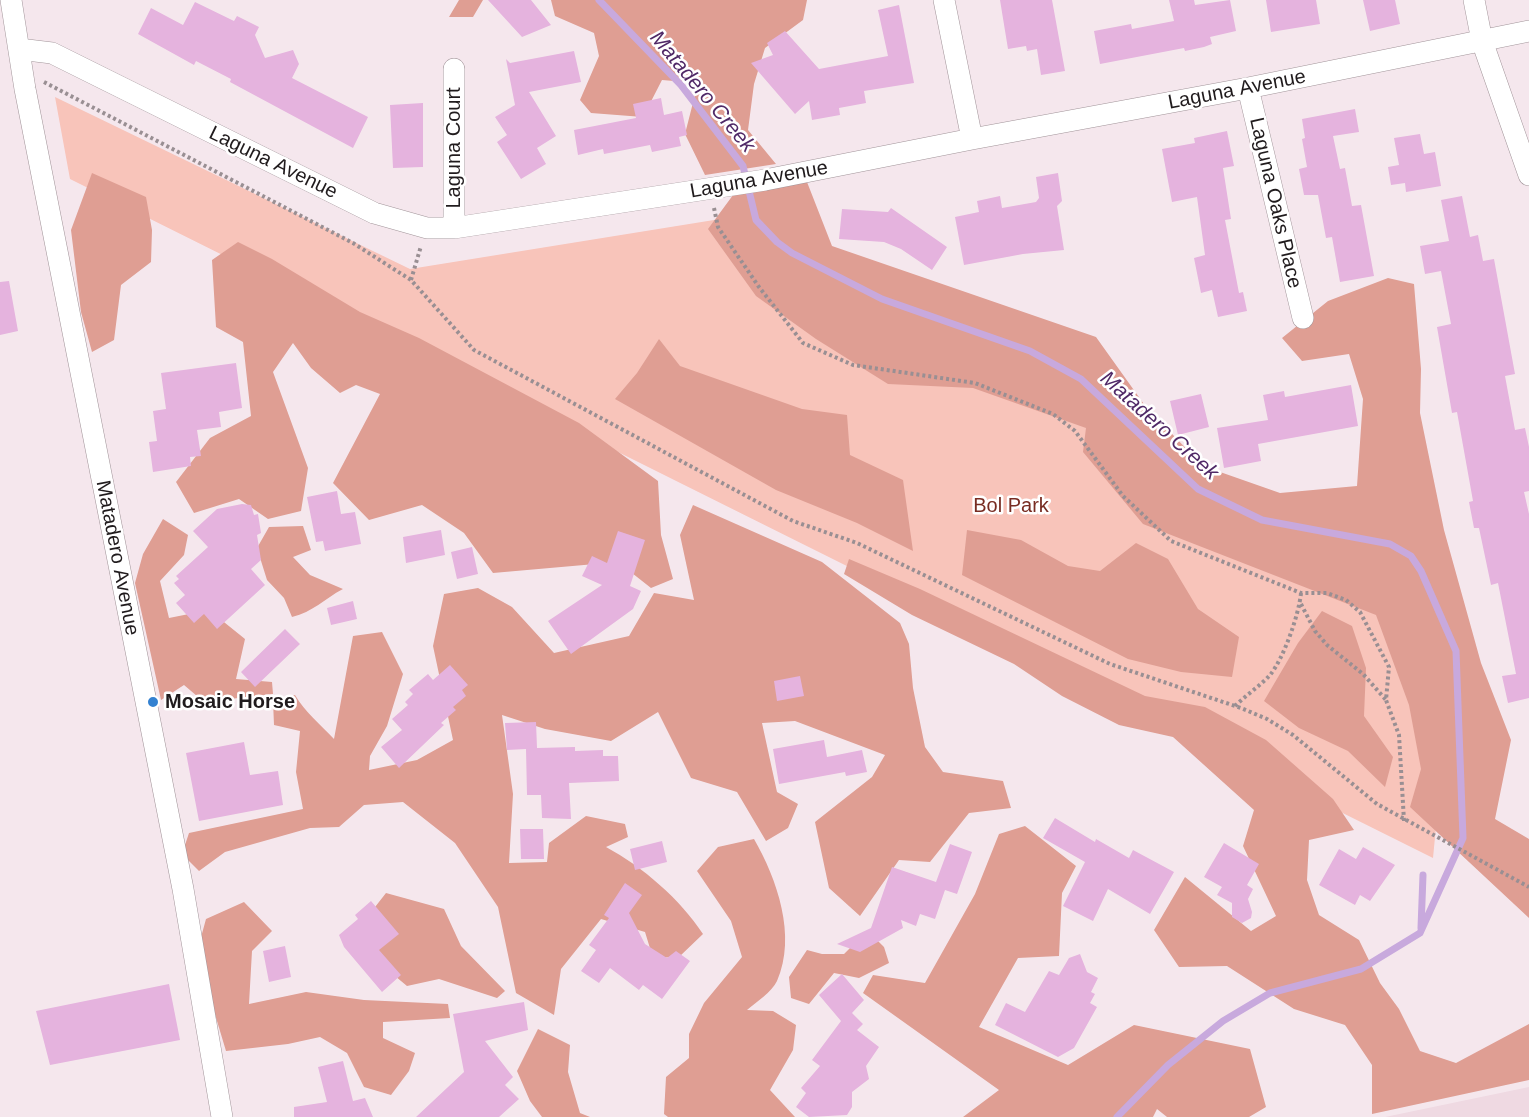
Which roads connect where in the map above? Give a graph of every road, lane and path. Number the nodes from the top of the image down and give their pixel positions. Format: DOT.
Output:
graph roads {
  1 [pos="11,0"];
  2 [pos="944,0"];
  3 [pos="1474,0"];
  4 [pos="1529,31"];
  5 [pos="1482,41"];
  6 [pos="19,49"];
  7 [pos="454,69"];
  8 [pos="23,72"];
  9 [pos="1248,88"];
  10 [pos="972,139"];
  11 [pos="1529,175"];
  12 [pos="721,188"];
  13 [pos="427,228"];
  14 [pos="454,228"];
  15 [pos="411,280"];
  16 [pos="1303,318"];
  17 [pos="1301,592"];
  18 [pos="1300,604"];
  19 [pos="1386,700"];
  20 [pos="1235,706"];
  21 [pos="1404,821"];
  22 [pos="1529,888"];
  23 [pos="222,1117"];
  1 -- 6 [label="street, Matadero Avenue"];
  2 -- 10 [label="street"];
  3 -- 5 [label="street"];
  4 -- 5 [label="street, Laguna Avenue"];
  5 -- 9 [label="street, Laguna Avenue"];
  5 -- 11 [label="street"];
  6 -- 8 [label="street, Matadero Avenue"];
  6 -- 13 [label="street, Laguna Avenue"];
  7 -- 14 [label="street, Laguna Court"];
  8 -- 15 [label="path"];
  8 -- 23 [label="street, Matadero Avenue"];
  9 -- 10 [label="street, Laguna Avenue"];
  9 -- 16 [label="street, Laguna Oaks Place"];
  10 -- 12 [label="street, Laguna Avenue"];
  12 -- 14 [label="street, Laguna Avenue"];
  12 -- 17 [label="path"];
  13 -- 14 [label="street, Laguna Avenue"];
  13 -- 15 [label="path"];
  15 -- 20 [label="path"];
  17 -- 18 [label="path"];
  17 -- 19 [label="path"];
  18 -- 19 [label="path"];
  18 -- 20 [label="path"];
  19 -- 21 [label="path"];
  20 -- 21 [label="path"];
  21 -- 22 [label="path"];
}
